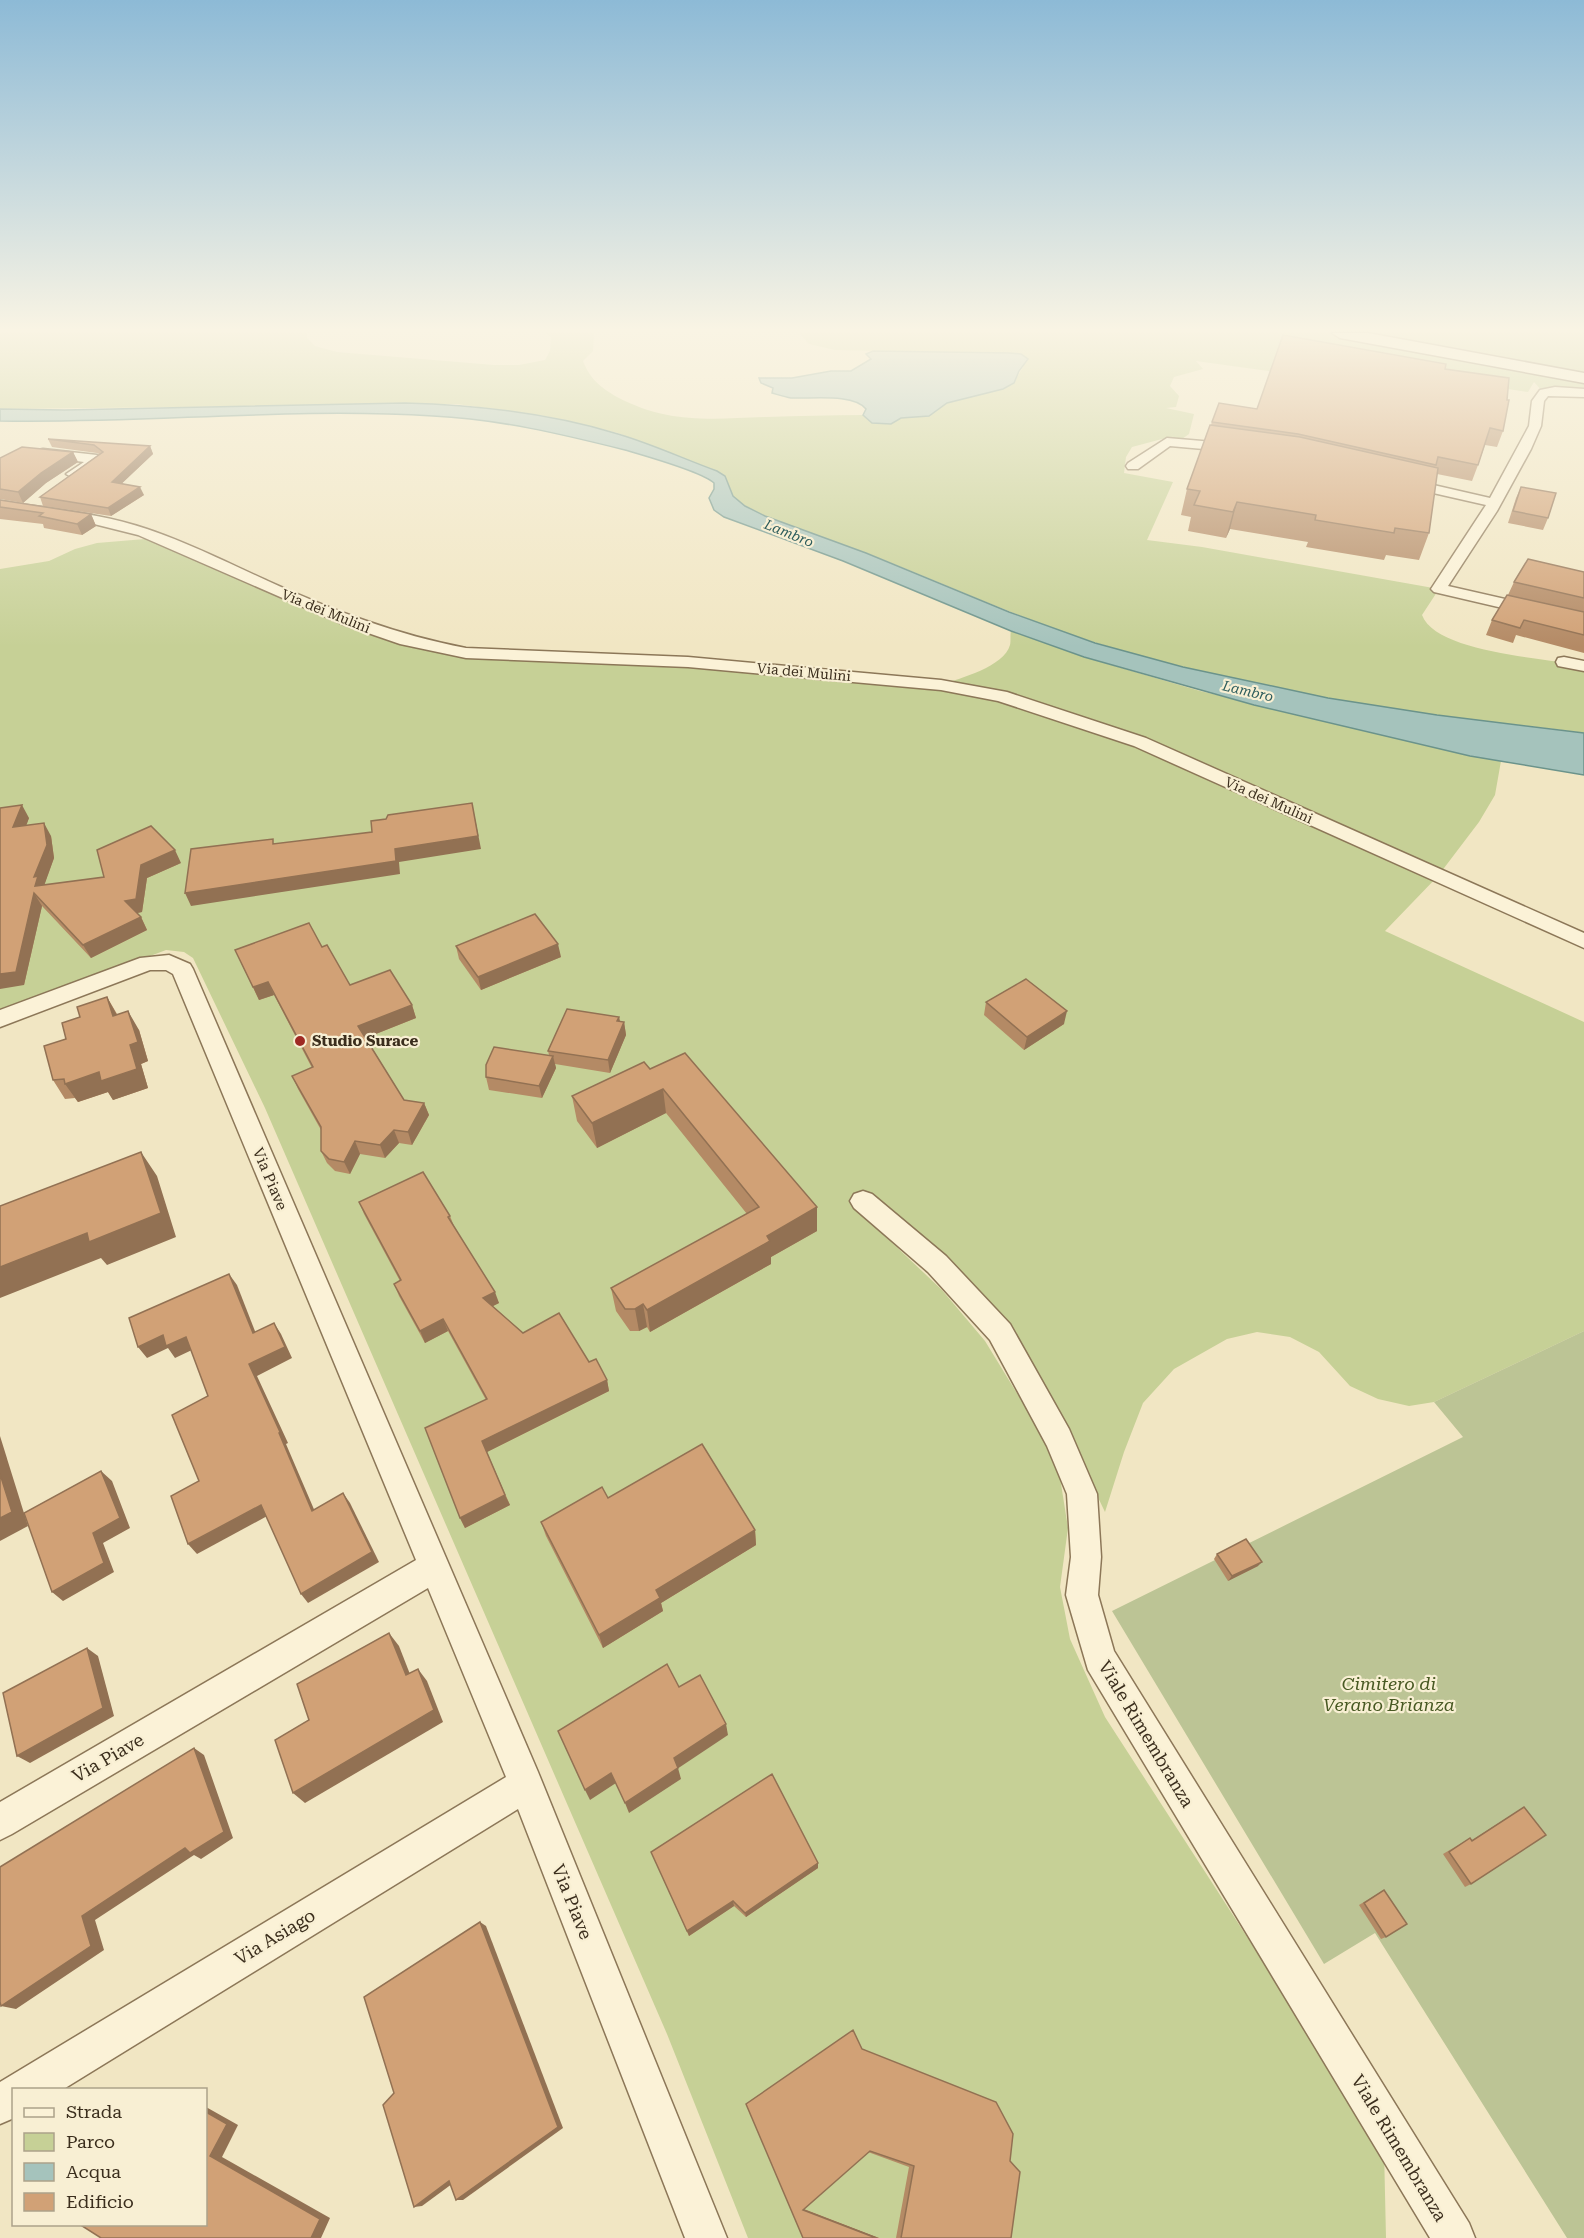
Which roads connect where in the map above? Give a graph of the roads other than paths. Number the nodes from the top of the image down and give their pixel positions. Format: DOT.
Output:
graph roads {
  1 [pos="1530,437"];
  2 [pos="1250,450"];
  3 [pos="33,451"];
  4 [pos="1133,466"];
  5 [pos="1392,479"];
  6 [pos="60,483"];
  7 [pos="44,496"];
  8 [pos="1494,502"];
  9 [pos="0,506"];
  10 [pos="26,510"];
  11 [pos="1584,622"];
  12 [pos="1564,662"];
  13 [pos="1584,666"];
  14 [pos="1584,941"];
  15 [pos="0,1019"];
  16 [pos="863,1202"];
  17 [pos="434,1567"];
  18 [pos="526,1784"];
  19 [pos="0,1822"];
  20 [pos="28,2088"];
  21 [pos="706,2238"];
  22 [pos="1454,2238"];
  1 -- 8 [label="street"];
  2 -- 4 [label="street"];
  3 -- 6 [label="street"];
  5 -- 8 [label="street"];
  7 -- 10 [label="street"];
  8 -- 11 [label="street"];
  9 -- 10 [label="street, Via dei Mulini"];
  10 -- 14 [label="street, Via dei Mulini"];
  12 -- 13 [label="street"];
  15 -- 17 [label="street, Via Piave"];
  16 -- 22 [label="street, Viale Rimembranza"];
  17 -- 18 [label="street, Via Piave"];
  17 -- 19 [label="street, Via Piave"];
  18 -- 20 [label="street, Via Asiago"];
  18 -- 21 [label="street, Via Piave"];
}
